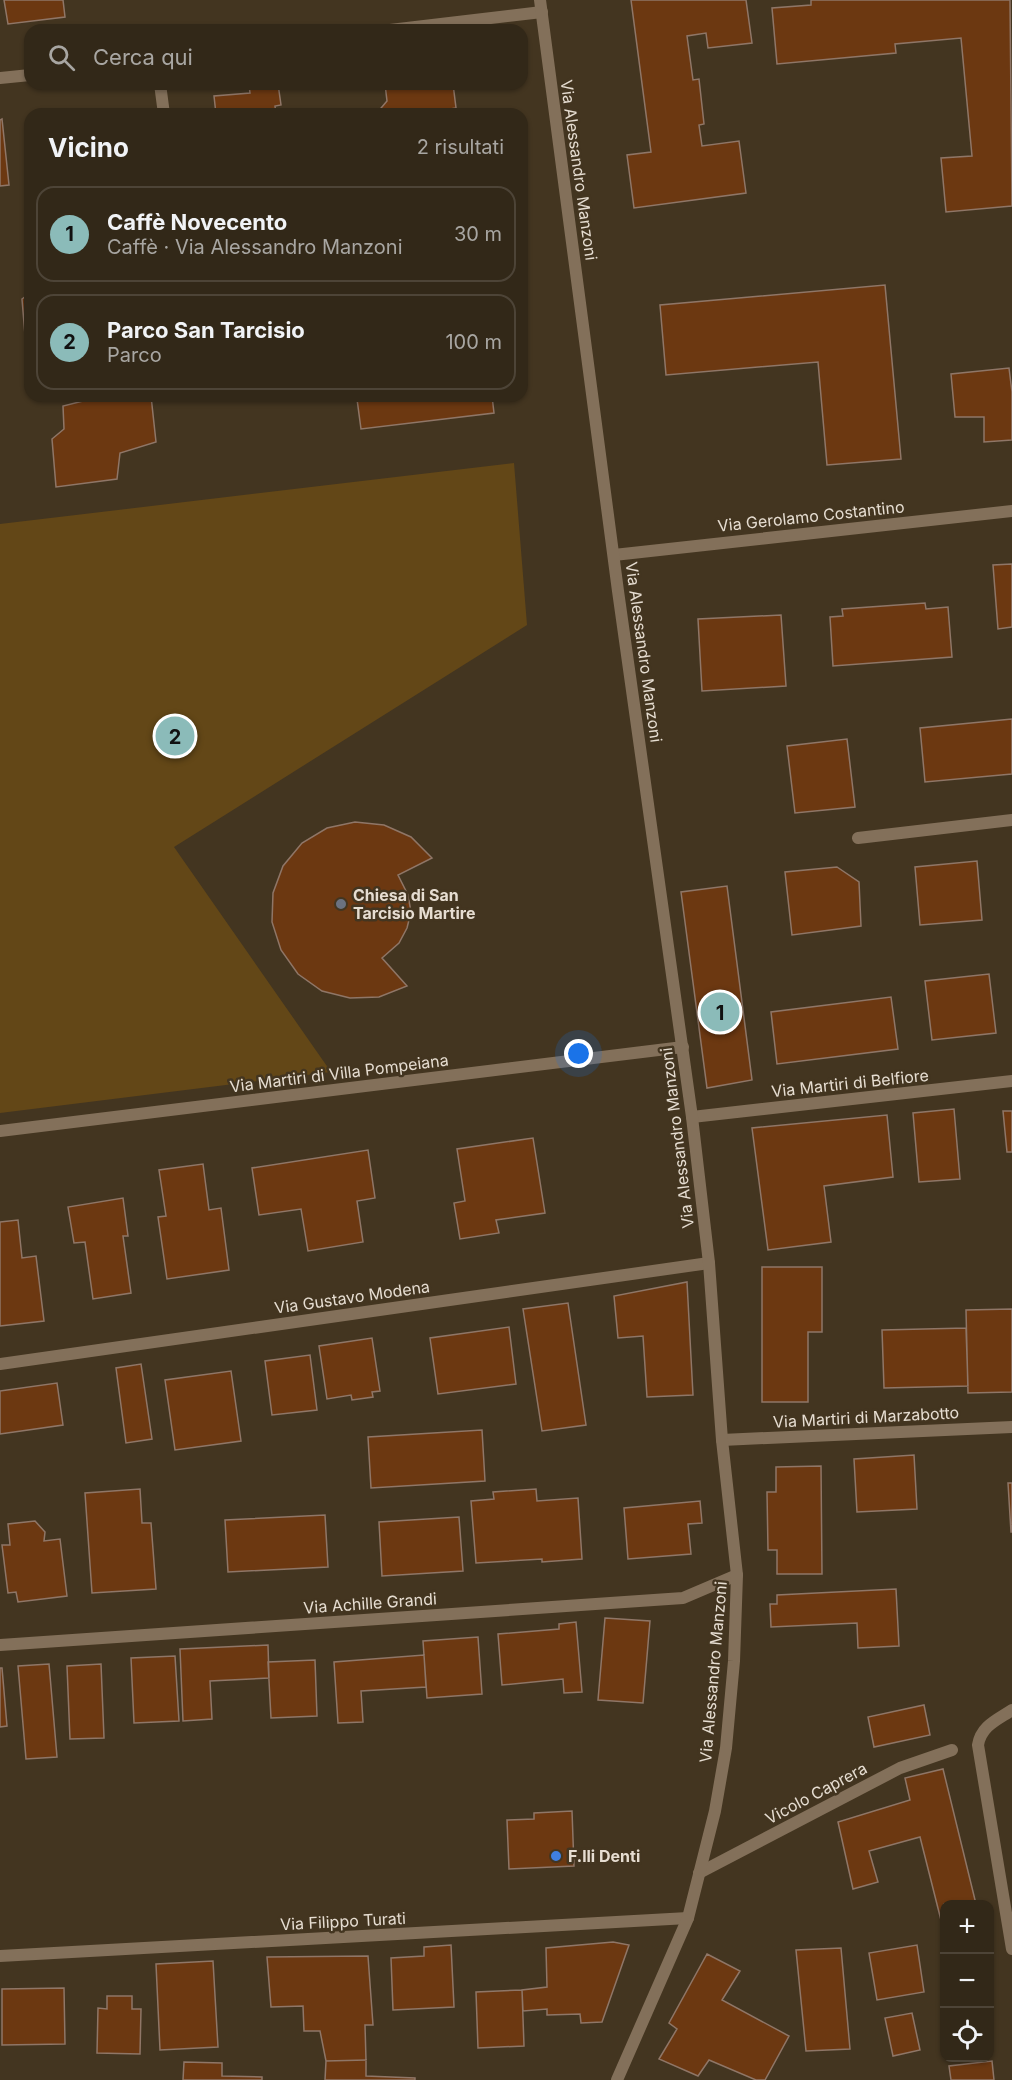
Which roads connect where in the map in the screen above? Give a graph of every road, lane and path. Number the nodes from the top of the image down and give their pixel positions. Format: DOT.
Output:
graph roads {
  1 [pos="541,6"];
  2 [pos="428,24"];
  3 [pos="24,76"];
  4 [pos="0,78"];
  5 [pos="161,90"];
  6 [pos="163,108"];
  7 [pos="1012,511"];
  8 [pos="614,555"];
  9 [pos="1012,820"];
  10 [pos="858,838"];
  11 [pos="683,1047"];
  12 [pos="1012,1081"];
  13 [pos="692,1117"];
  14 [pos="0,1131"];
  15 [pos="709,1263"];
  16 [pos="0,1364"];
  17 [pos="1012,1427"];
  18 [pos="722,1440"];
  19 [pos="737,1575"];
  20 [pos="0,1645"];
  21 [pos="1012,1710"];
  22 [pos="952,1750"];
  23 [pos="699,1873"];
  24 [pos="688,1918"];
  25 [pos="1012,1949"];
  26 [pos="0,1956"];
  27 [pos="617,2080"];
  1 -- 2 [label="street"];
  1 -- 8 [label="street, Via Alessandro Manzoni"];
  3 -- 4 [label="street"];
  5 -- 6 [label="street"];
  7 -- 8 [label="street, Via Gerolamo Costantino"];
  8 -- 11 [label="street, Via Alessandro Manzoni"];
  9 -- 10 [label="street"];
  11 -- 13 [label="street, Via Alessandro Manzoni"];
  11 -- 14 [label="street, Via Martiri di Villa Pompeiana"];
  12 -- 13 [label="street, Via Martiri di Belfiore"];
  13 -- 15 [label="street, Via Alessandro Manzoni"];
  15 -- 16 [label="street, Via Gustavo Modena"];
  15 -- 18 [label="street, Via Alessandro Manzoni"];
  17 -- 18 [label="street, Via Martiri di Marzabotto"];
  18 -- 19 [label="street, Via Alessandro Manzoni"];
  19 -- 20 [label="street, Via Achille Grandi"];
  19 -- 23 [label="street, Via Alessandro Manzoni"];
  21 -- 25 [label="street"];
  22 -- 23 [label="street, Vicolo Caprera"];
  23 -- 24 [label="street, Via Alessandro Manzoni"];
  24 -- 26 [label="street, Via Filippo Turati"];
  24 -- 27 [label="street, Via Alessandro Manzoni"];
}
